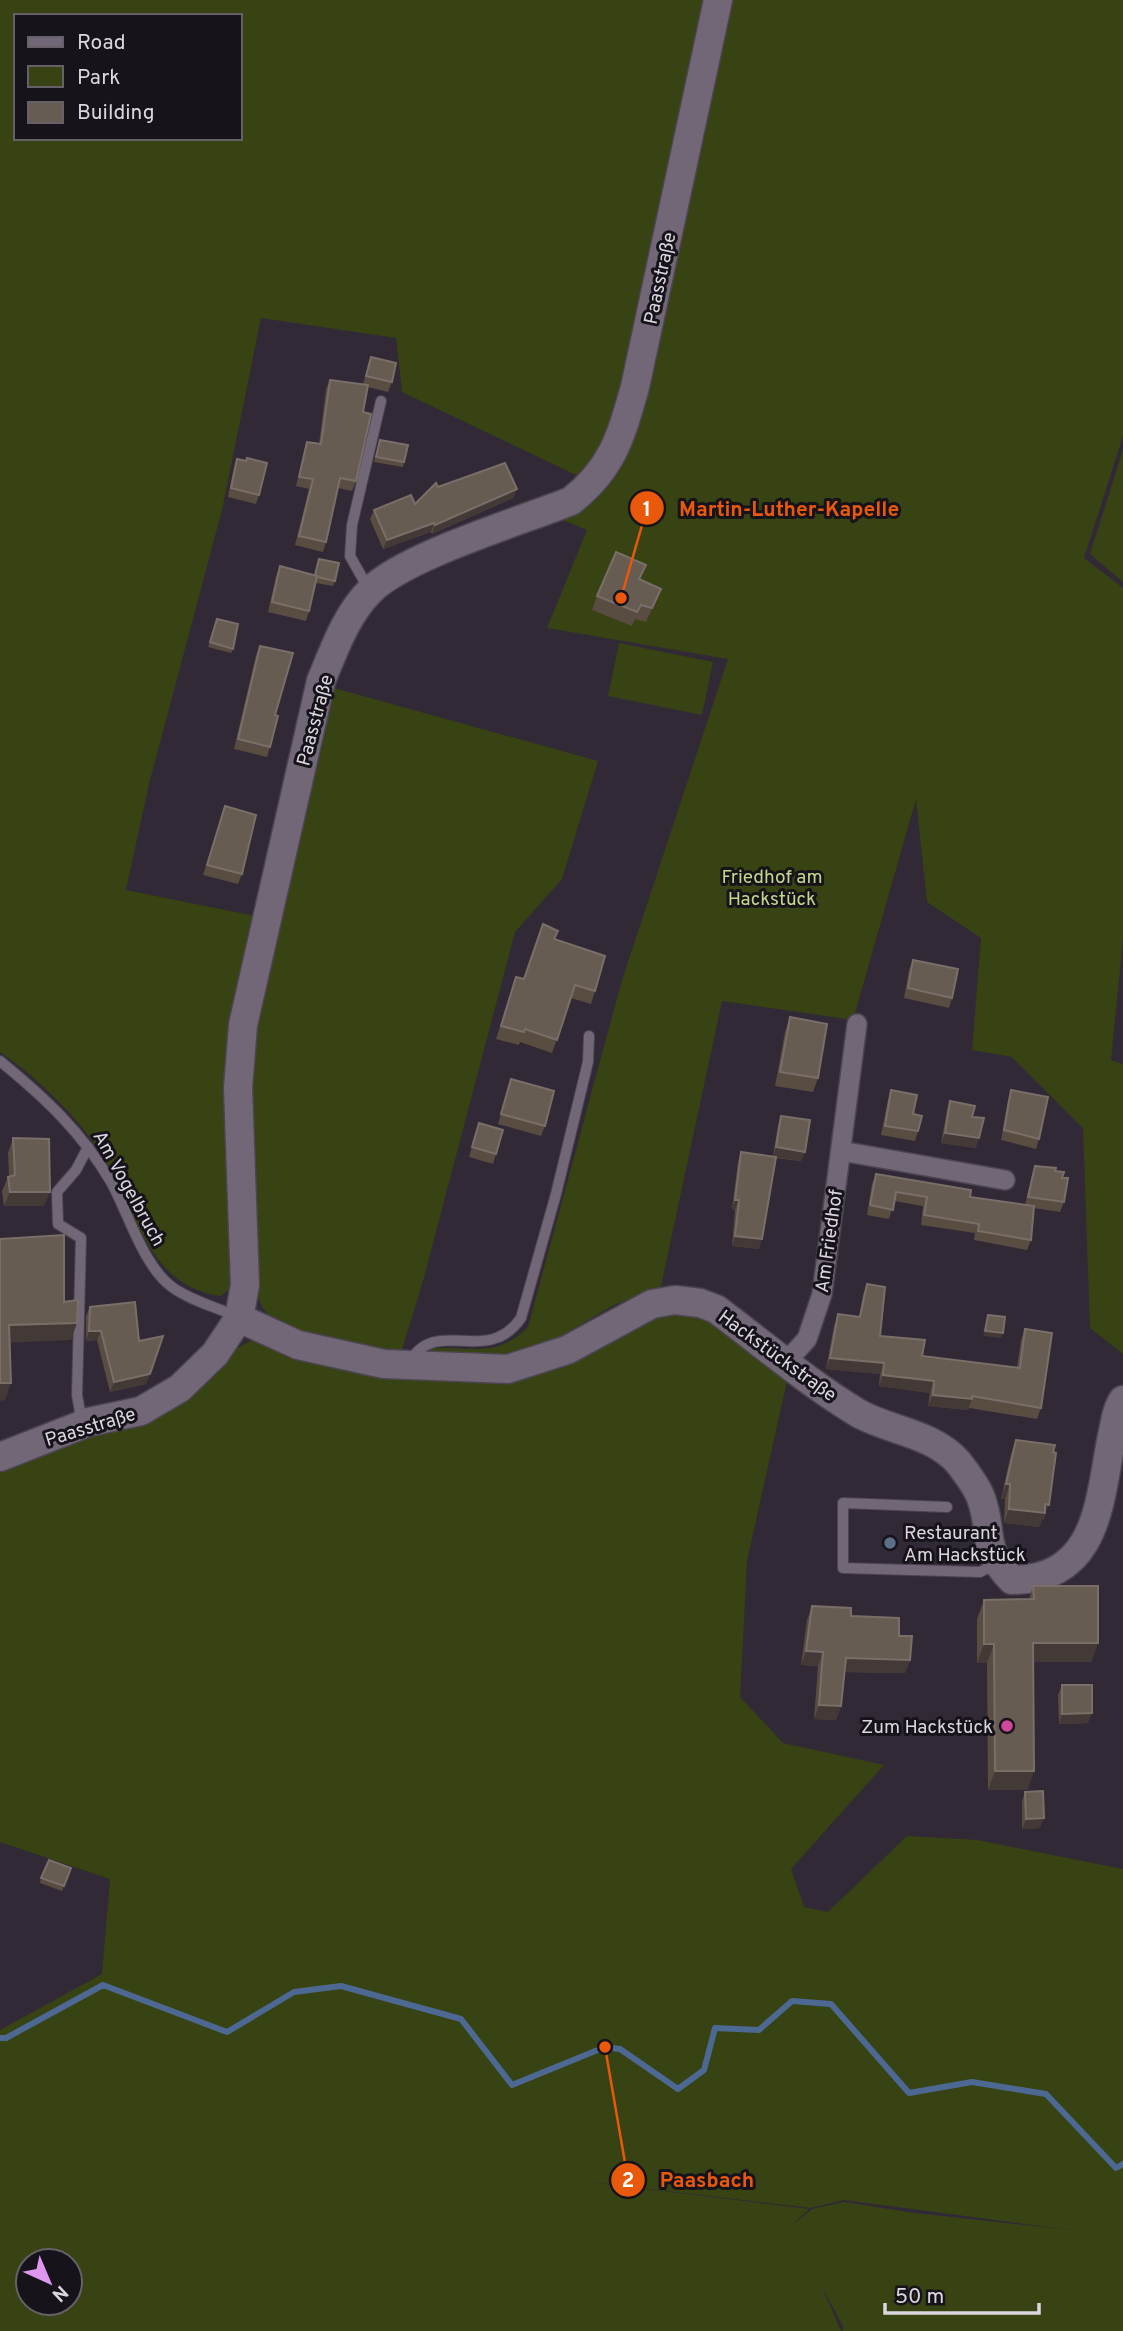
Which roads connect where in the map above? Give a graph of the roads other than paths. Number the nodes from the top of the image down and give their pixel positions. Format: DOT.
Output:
graph roads {
  1 [pos="718,0"];
  2 [pos="381,401"];
  3 [pos="370,591"];
  4 [pos="857,1024"];
  5 [pos="589,1036"];
  6 [pos="0,1061"];
  7 [pos="88,1147"];
  8 [pos="841,1151"];
  9 [pos="1005,1180"];
  10 [pos="239,1318"];
  11 [pos="786,1362"];
  12 [pos="408,1365"];
  13 [pos="1123,1400"];
  14 [pos="82,1425"];
  15 [pos="0,1457"];
  16 [pos="947,1507"];
  17 [pos="997,1564"];
  1 -- 3 [label="street, Paasstraße"];
  2 -- 3 [label="lane"];
  3 -- 10 [label="street, Paasstraße"];
  4 -- 8 [label="street, Am Friedhof"];
  5 -- 12 [label="lane"];
  6 -- 7 [label="lane, Am Vogelbruch"];
  7 -- 10 [label="lane, Am Vogelbruch"];
  7 -- 14 [label="lane"];
  8 -- 9 [label="street"];
  8 -- 11 [label="street, Am Friedhof"];
  10 -- 12 [label="street, Hackstückstraße"];
  10 -- 14 [label="street, Paasstraße"];
  11 -- 12 [label="street, Hackstückstraße"];
  11 -- 17 [label="street, Hackstückstraße"];
  13 -- 17 [label="street"];
  14 -- 15 [label="street, Paasstraße"];
  16 -- 17 [label="lane"];
}
